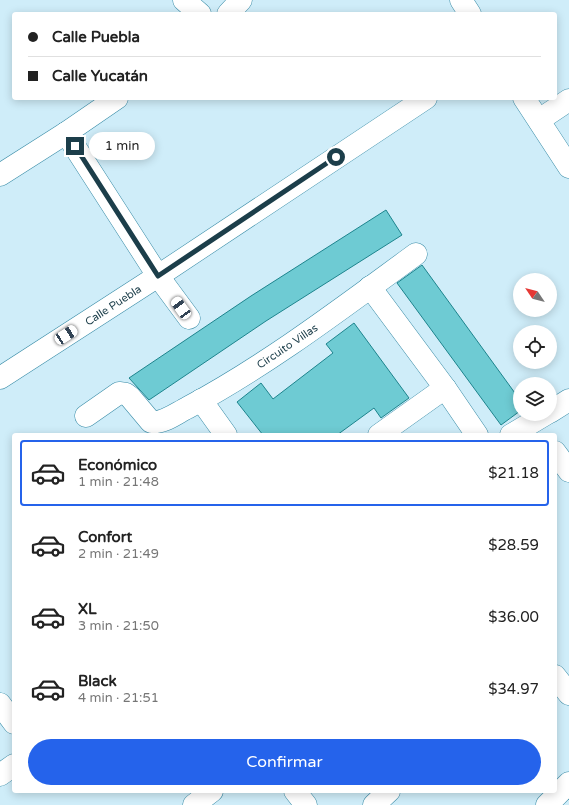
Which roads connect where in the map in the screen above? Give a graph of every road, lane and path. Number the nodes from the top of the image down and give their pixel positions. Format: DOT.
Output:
graph roads {
  1 [pos="184,0"];
  2 [pos="241,0"];
  3 [pos="461,0"];
  4 [pos="198,12"];
  5 [pos="230,12"];
  6 [pos="469,12"];
  7 [pos="114,100"];
  8 [pos="423,100"];
  9 [pos="525,100"];
  10 [pos="569,100"];
  11 [pos="539,120"];
  12 [pos="66,133"];
  13 [pos="569,167"];
  14 [pos="0,175"];
  15 [pos="416,254"];
  16 [pos="158,276"];
  17 [pos="370,287"];
  18 [pos="189,318"];
  19 [pos="0,378"];
  20 [pos="445,388"];
  21 [pos="201,400"];
  22 [pos="569,400"];
  23 [pos="557,410"];
  24 [pos="86,416"];
  25 [pos="543,421"];
  26 [pos="225,433"];
  27 [pos="381,433"];
  28 [pos="476,433"];
  29 [pos="516,433"];
  30 [pos="557,455"];
  31 [pos="569,470"];
  32 [pos="557,679"];
  33 [pos="569,694"];
  34 [pos="0,704"];
  35 [pos="12,720"];
  36 [pos="12,766"];
  37 [pos="0,775"];
  38 [pos="569,783"];
  39 [pos="209,793"];
  40 [pos="297,793"];
  41 [pos="387,793"];
  42 [pos="194,805"];
  43 [pos="306,805"];
  44 [pos="374,805"];
  45 [pos="547,805"];
  1 -- 4 [label="street"];
  2 -- 5 [label="street"];
  3 -- 6 [label="street"];
  7 -- 12 [label="street"];
  8 -- 16 [label="street, Calle Puebla"];
  9 -- 11 [label="street"];
  10 -- 11 [label="street"];
  11 -- 13 [label="street"];
  12 -- 14 [label="street"];
  12 -- 16 [label="street"];
  15 -- 17 [label="street, Circuito Villas"];
  16 -- 18 [label="street"];
  16 -- 19 [label="street, Calle Puebla"];
  17 -- 20 [label="street"];
  17 -- 21 [label="street, Circuito Villas"];
  20 -- 27 [label="street"];
  20 -- 28 [label="street"];
  21 -- 24 [label="street, Circuito Villas"];
  21 -- 26 [label="street"];
  22 -- 23 [label="street"];
  25 -- 29 [label="street"];
  30 -- 31 [label="street"];
  32 -- 33 [label="street"];
  34 -- 35 [label="street"];
  36 -- 37 [label="street"];
  38 -- 45 [label="street"];
  39 -- 42 [label="street"];
  40 -- 43 [label="street"];
  41 -- 44 [label="street"];
}
